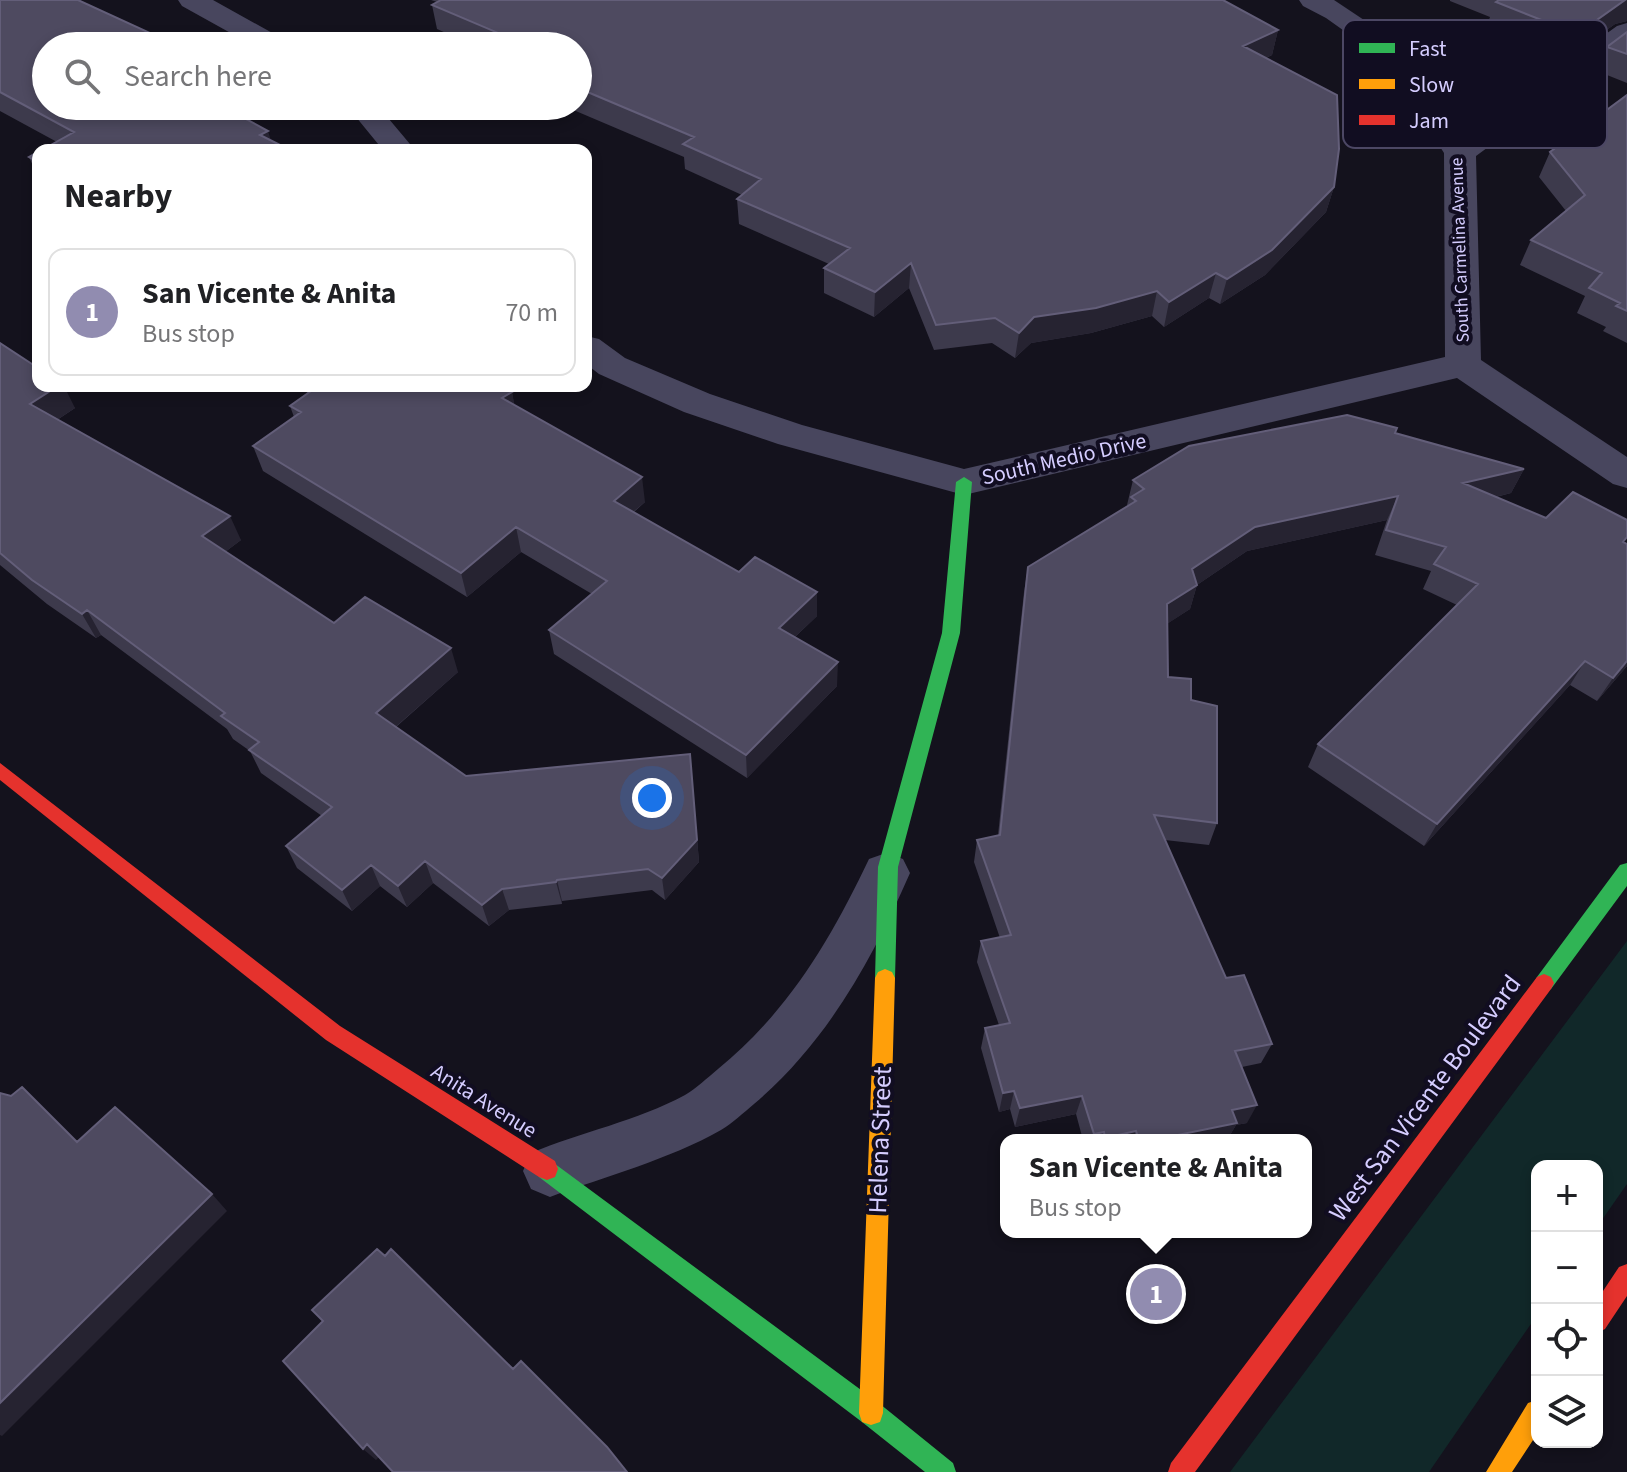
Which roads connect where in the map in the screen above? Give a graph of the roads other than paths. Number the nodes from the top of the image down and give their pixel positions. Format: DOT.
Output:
graph roads {
  1 [pos="192,0"];
  2 [pos="1334,4"];
  3 [pos="1354,20"];
  4 [pos="250,32"];
  5 [pos="1627,32"];
  6 [pos="1607,46"];
  7 [pos="374,120"];
  8 [pos="394,144"];
  9 [pos="1457,148"];
  10 [pos="1467,148"];
  11 [pos="1460,153"];
  12 [pos="592,351"];
  13 [pos="1463,365"];
  14 [pos="1627,475"];
  15 [pos="964,482"];
  16 [pos="0,770"];
  17 [pos="888,867"];
  18 [pos="1627,871"];
  19 [pos="550,1171"];
  20 [pos="1627,1275"];
  21 [pos="1603,1312"];
  22 [pos="871,1413"];
  23 [pos="1531,1421"];
  24 [pos="944,1472"];
  25 [pos="1180,1472"];
  26 [pos="1498,1472"];
  1 -- 4 [label="street"];
  2 -- 3 [label="street, South Carmelina Avenue"];
  5 -- 6 [label="street"];
  7 -- 8 [label="street"];
  9 -- 11 [label="street, South Carmelina Avenue"];
  10 -- 11 [label="street"];
  11 -- 13 [label="street, South Carmelina Avenue"];
  12 -- 15 [label="street, South Medio Drive"];
  13 -- 14 [label="street, South Carmelina Avenue"];
  13 -- 15 [label="street, South Medio Drive"];
  15 -- 17 [label="street, Helena Street"];
  16 -- 19 [label="street, Anita Avenue"];
  17 -- 19 [label="street, Helena Street"];
  17 -- 22 [label="street, Helena Street"];
  18 -- 25 [label="street, West San Vicente Boulevard"];
  19 -- 22 [label="street, Anita Avenue"];
  20 -- 21 [label="street"];
  22 -- 24 [label="street, Anita Avenue"];
  23 -- 26 [label="street"];
}
